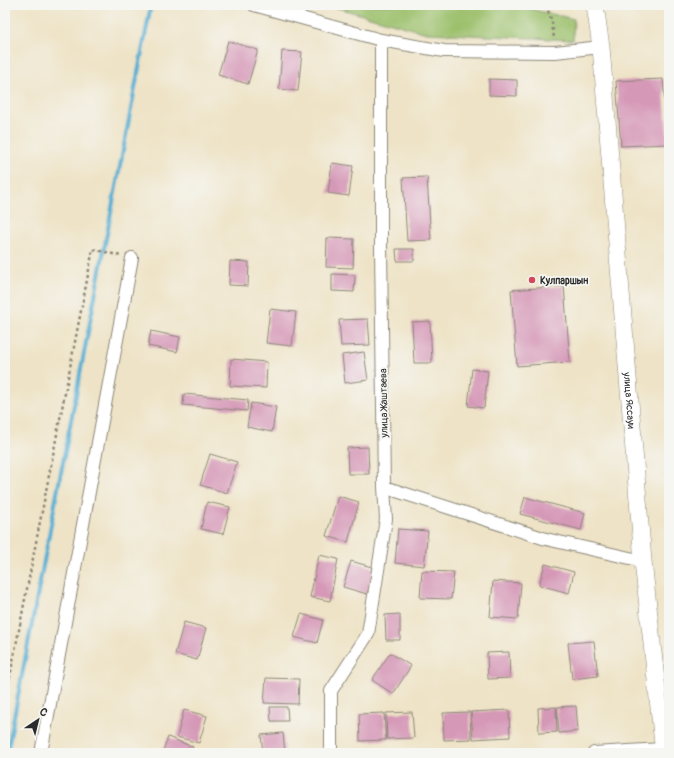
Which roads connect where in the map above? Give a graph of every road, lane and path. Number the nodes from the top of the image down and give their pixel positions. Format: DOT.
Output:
graph roads {
  1 [pos="254,5"];
  2 [pos="546,5"];
  3 [pos="595,5"];
  4 [pos="381,40"];
  5 [pos="601,47"];
  6 [pos="555,52"];
  7 [pos="128,257"];
  8 [pos="384,487"];
  9 [pos="643,561"];
  10 [pos="5,702"];
  11 [pos="664,751"];
  12 [pos="41,753"];
  13 [pos="331,753"];
  14 [pos="594,753"];
  1 -- 4 [label="street"];
  2 -- 6 [label="path"];
  3 -- 5 [label="main road, улица Яссауи"];
  4 -- 6 [label="street"];
  4 -- 8 [label="street, улица Жаштаева"];
  5 -- 6 [label="street"];
  5 -- 9 [label="main road, улица Яссауи"];
  7 -- 10 [label="path"];
  7 -- 12 [label="street"];
  8 -- 9 [label="street"];
  8 -- 13 [label="street, улица Жаштаева"];
  9 -- 11 [label="main road, улица Яссауи"];
  11 -- 14 [label="street"];
}
